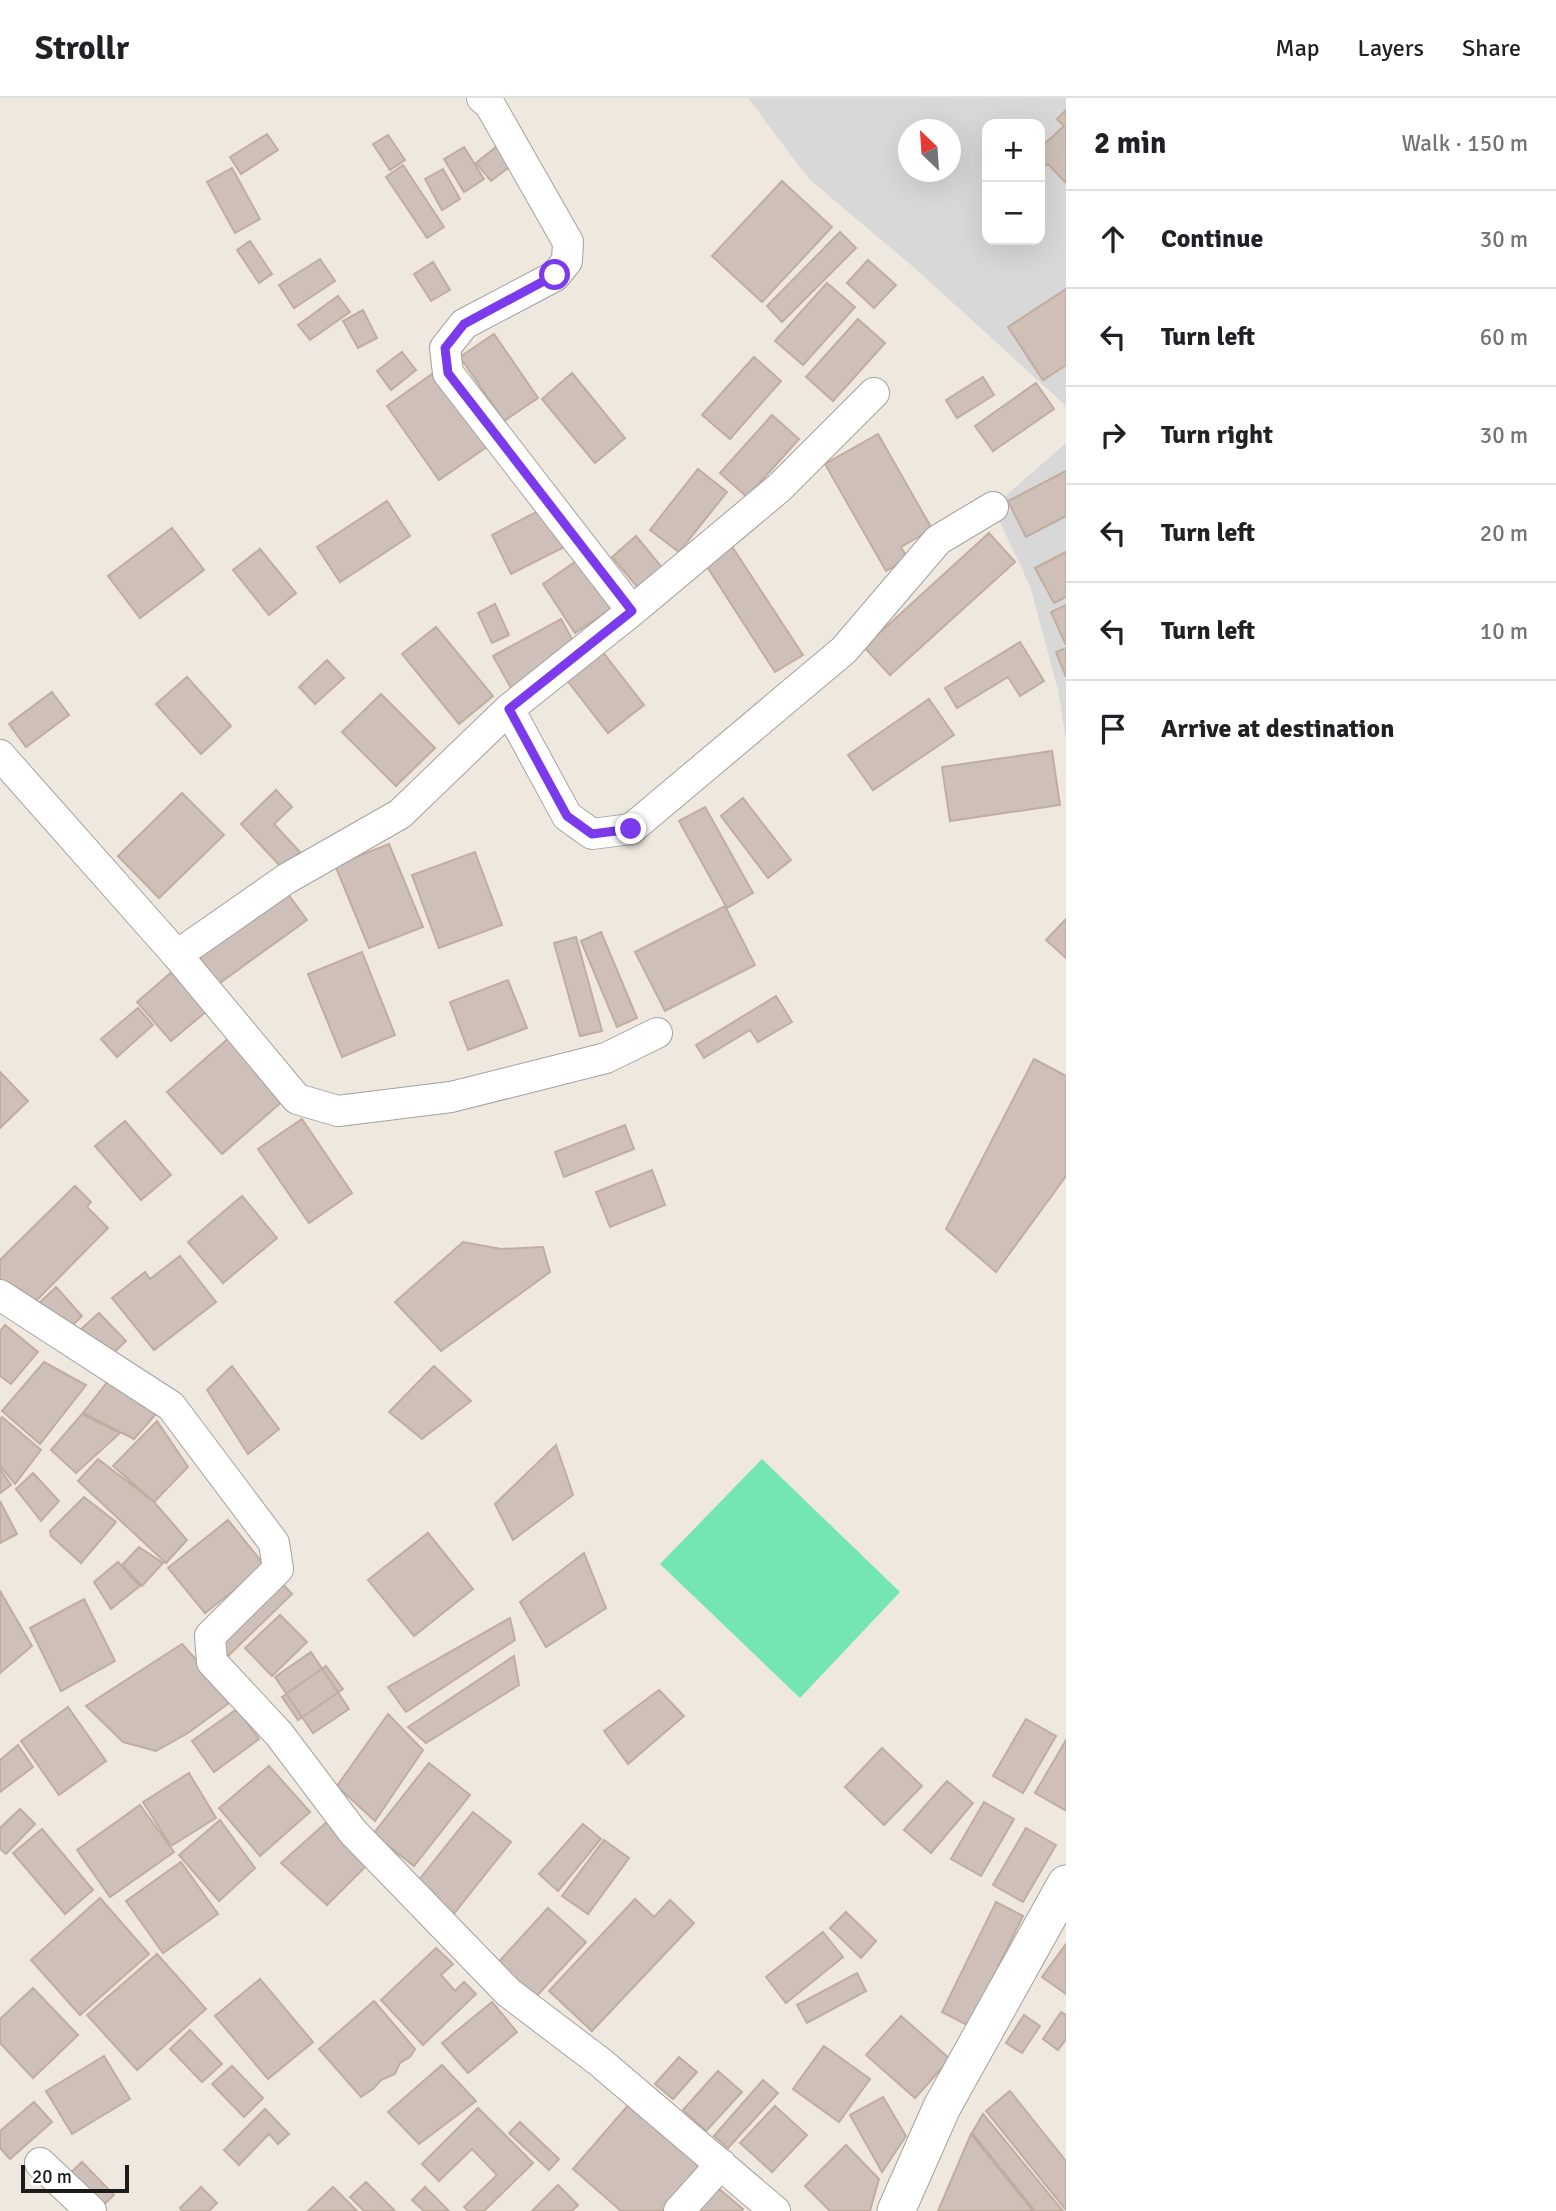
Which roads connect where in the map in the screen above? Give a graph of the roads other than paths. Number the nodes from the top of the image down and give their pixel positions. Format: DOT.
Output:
graph roads {
  1 [pos="482,98"];
  2 [pos="874,393"];
  3 [pos="993,507"];
  4 [pos="632,611"];
  5 [pos="509,709"];
  6 [pos="0,755"];
  7 [pos="177,955"];
  8 [pos="657,1033"];
  9 [pos="0,1295"];
  10 [pos="1066,1884"];
  11 [pos="40,2163"];
  12 [pos="721,2164"];
  13 [pos="90,2211"];
  14 [pos="679,2211"];
  15 [pos="775,2211"];
  16 [pos="896,2211"];
  1 -- 4 [label="street"];
  2 -- 4 [label="street"];
  3 -- 5 [label="street"];
  4 -- 5 [label="street"];
  5 -- 7 [label="street"];
  6 -- 7 [label="street"];
  7 -- 8 [label="street"];
  9 -- 12 [label="street"];
  10 -- 16 [label="street"];
  11 -- 13 [label="street"];
  12 -- 14 [label="street"];
  12 -- 15 [label="street"];
}
